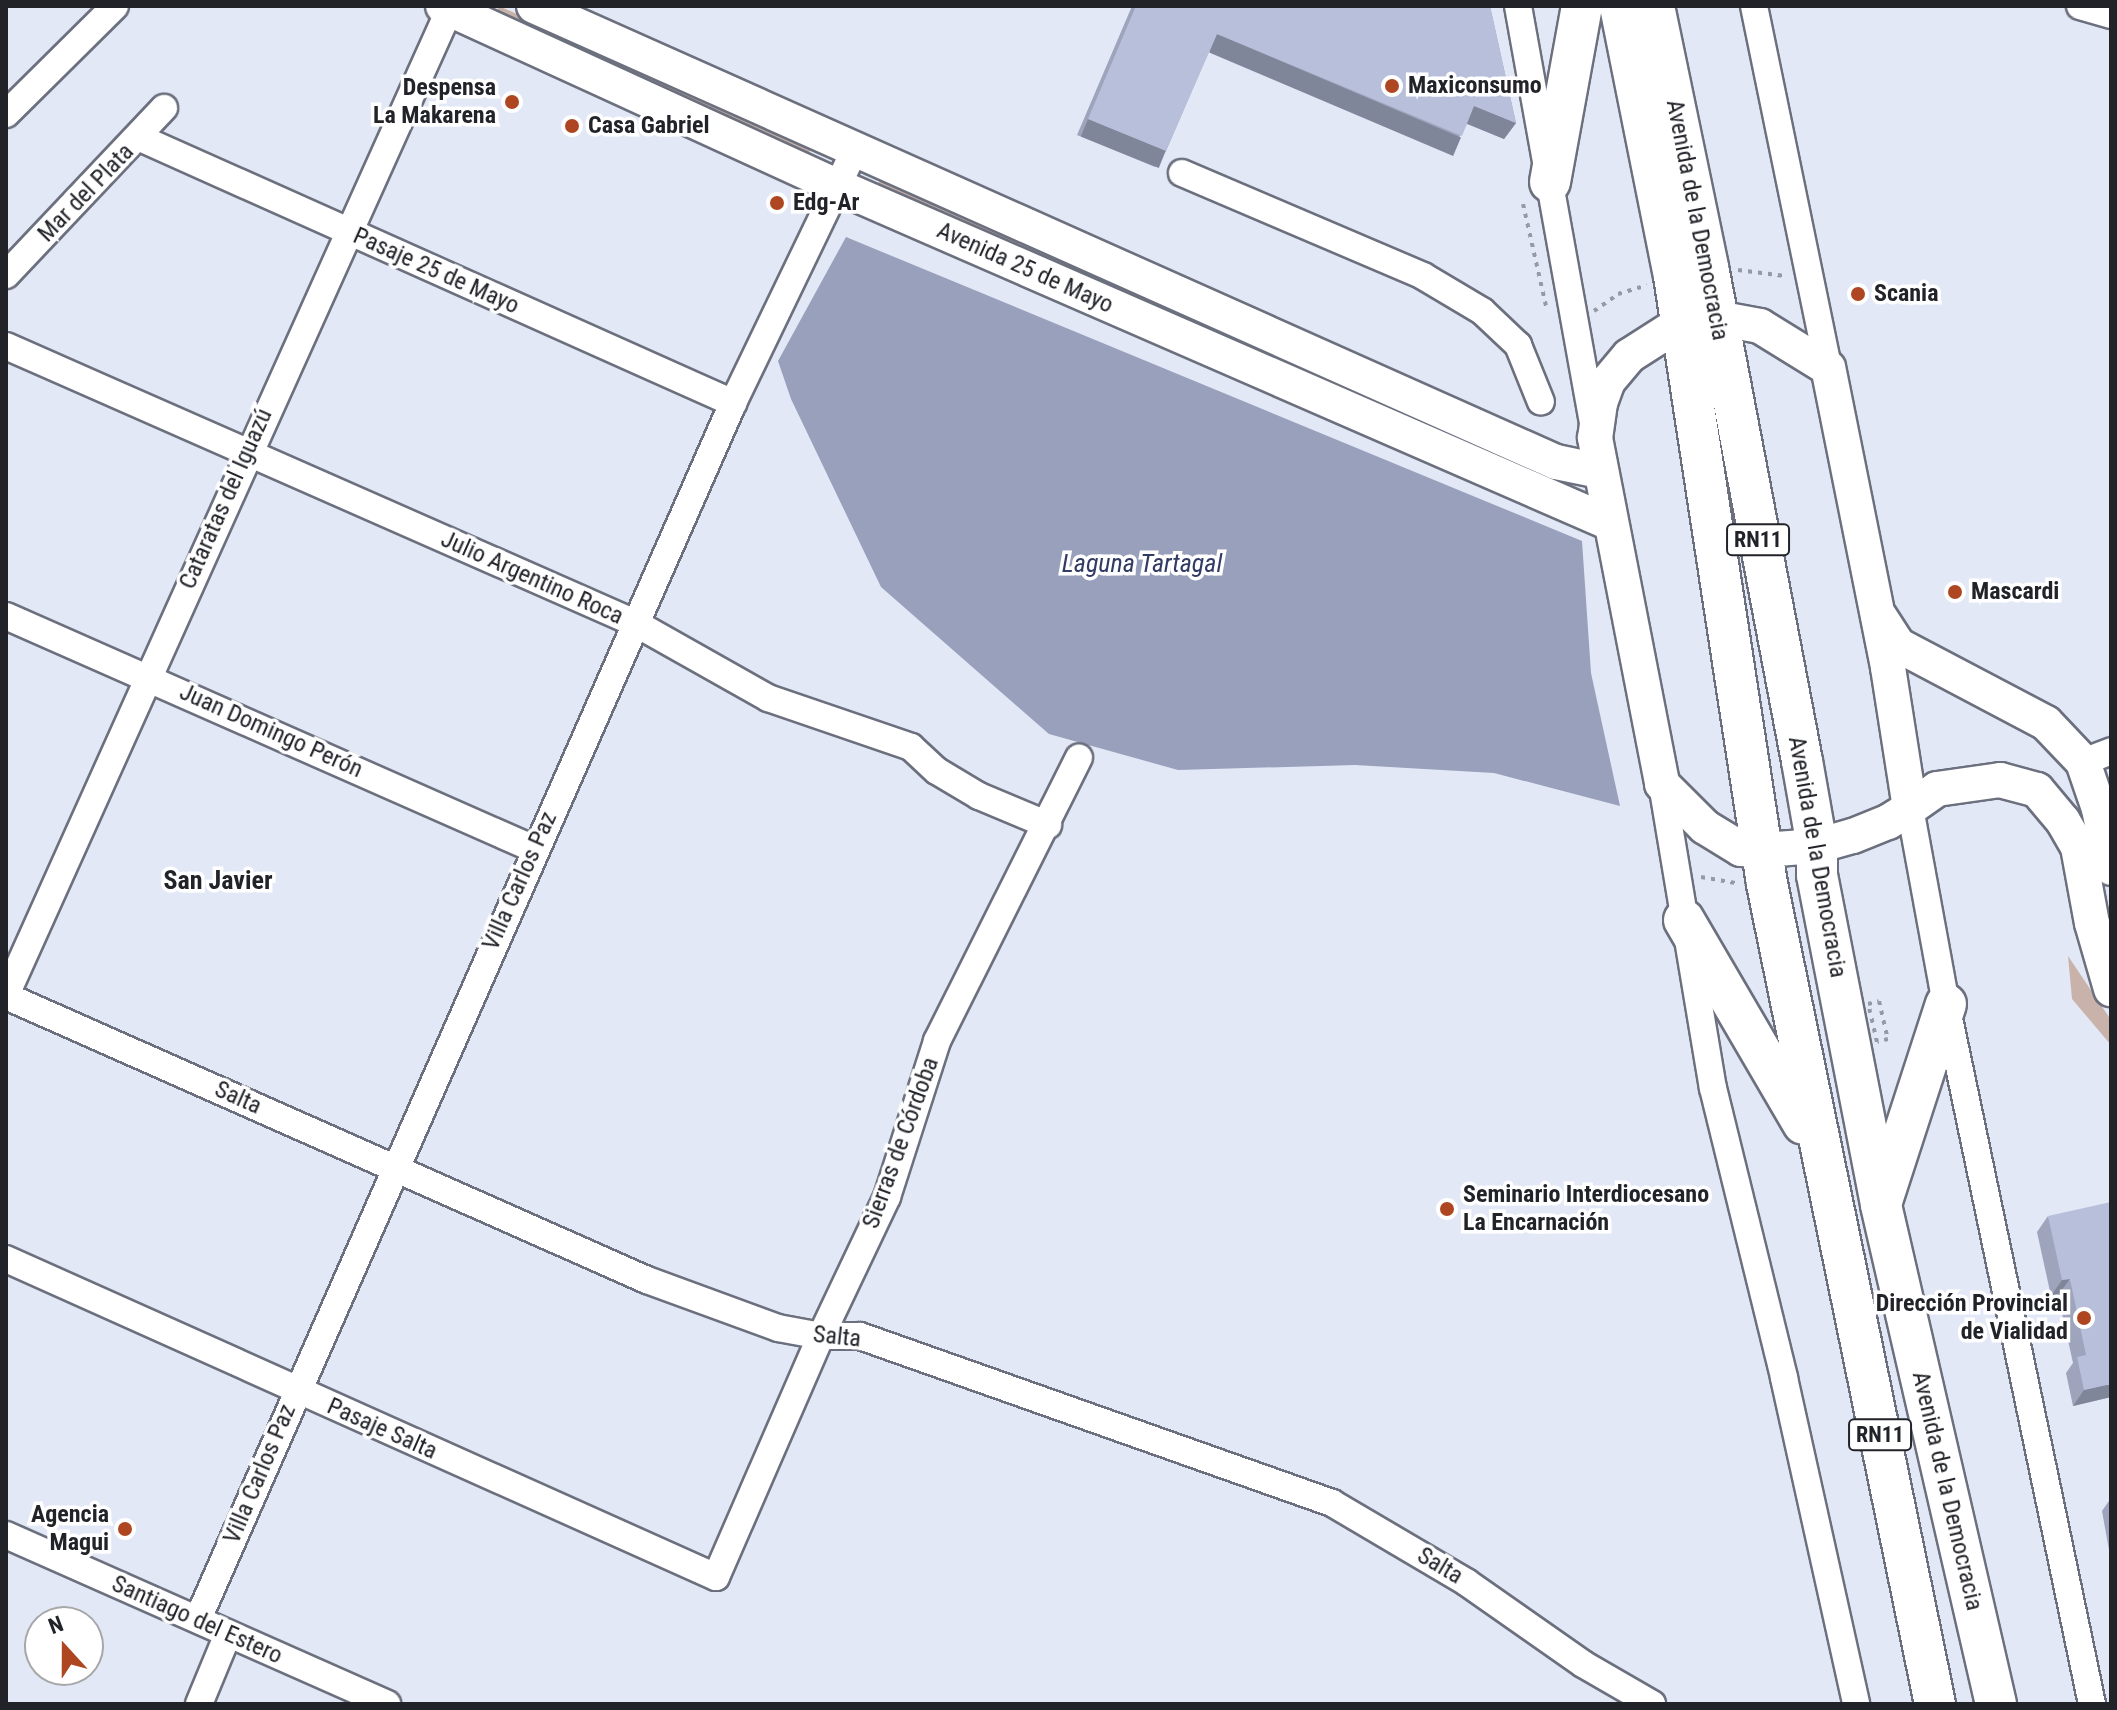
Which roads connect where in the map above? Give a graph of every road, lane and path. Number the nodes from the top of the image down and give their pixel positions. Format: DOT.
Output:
graph roads {
  1 [pos="115,6"];
  2 [pos="534,6"];
  3 [pos="1518,6"];
  4 [pos="1582,6"];
  5 [pos="1620,6"];
  6 [pos="1654,6"];
  7 [pos="1754,6"];
  8 [pos="2080,6"];
  9 [pos="448,7"];
  10 [pos="2111,15"];
  11 [pos="164,108"];
  12 [pos="6,114"];
  13 [pos="140,138"];
  14 [pos="855,149"];
  15 [pos="1182,173"];
  16 [pos="837,186"];
  17 [pos="1536,193"];
  18 [pos="346,231"];
  19 [pos="1727,268"];
  20 [pos="6,275"];
  21 [pos="1787,277"];
  22 [pos="1657,282"];
  23 [pos="1548,316"];
  24 [pos="1582,319"];
  25 [pos="1698,321"];
  26 [pos="6,346"];
  27 [pos="1828,368"];
  28 [pos="1541,402"];
  29 [pos="733,403"];
  30 [pos="1595,438"];
  31 [pos="247,453"];
  32 [pos="1600,471"];
  33 [pos="1610,523"];
  34 [pos="1878,614"];
  35 [pos="6,616"];
  36 [pos="635,623"];
  37 [pos="148,676"];
  38 [pos="2097,756"];
  39 [pos="1079,758"];
  40 [pos="1662,784"];
  41 [pos="1910,808"];
  42 [pos="1048,825"];
  43 [pos="1817,846"];
  44 [pos="534,849"];
  45 [pos="1763,850"];
  46 [pos="2111,868"];
  47 [pos="1679,873"];
  48 [pos="1741,884"];
  49 [pos="1684,920"];
  50 [pos="2111,989"];
  51 [pos="6,995"];
  52 [pos="1946,1004"];
  53 [pos="1824,1165"];
  54 [pos="394,1167"];
  55 [pos="1881,1205"];
  56 [pos="6,1259"];
  57 [pos="821,1336"];
  58 [pos="296,1391"];
  59 [pos="6,1535"];
  60 [pos="716,1577"];
  61 [pos="198,1619"];
  62 [pos="228,1634"];
  63 [pos="199,1704"];
  64 [pos="387,1704"];
  65 [pos="1652,1704"];
  66 [pos="1856,1704"];
  67 [pos="1935,1704"];
  68 [pos="1996,1704"];
  69 [pos="2092,1704"];
  1 -- 12 [label="street"];
  2 -- 14 [label="main road, Avenida 25 de Mayo"];
  3 -- 17 [label="street"];
  4 -- 17 [label="highway"];
  5 -- 25 [label="highway, Avenida de la Democracia / RN11"];
  6 -- 25 [label="highway, Avenida de la Democracia / RN11"];
  7 -- 27 [label="street"];
  8 -- 10 [label="street"];
  9 -- 16 [label="main road, Avenida 25 de Mayo"];
  9 -- 18 [label="street, Cataratas del Iguazú"];
  11 -- 13 [label="street, Mar del Plata"];
  13 -- 18 [label="street, Pasaje 25 de Mayo"];
  13 -- 20 [label="street, Mar del Plata"];
  14 -- 16 [label="street, Villa Carlos Paz"];
  14 -- 32 [label="main road, Avenida 25 de Mayo"];
  15 -- 28 [label="street"];
  16 -- 29 [label="street, Villa Carlos Paz"];
  16 -- 33 [label="main road, Avenida 25 de Mayo"];
  17 -- 23 [label="path"];
  17 -- 30 [label="street"];
  18 -- 29 [label="street, Pasaje 25 de Mayo"];
  18 -- 31 [label="street, Cataratas del Iguazú"];
  19 -- 21 [label="path"];
  22 -- 24 [label="path"];
  25 -- 27 [label="main road"];
  25 -- 30 [label="main road"];
  25 -- 43 [label="highway, Avenida de la Democracia / RN11"];
  25 -- 45 [label="highway, Avenida de la Democracia / RN11"];
  26 -- 31 [label="street, Julio Argentino Roca"];
  27 -- 34 [label="main road"];
  29 -- 36 [label="street, Villa Carlos Paz"];
  30 -- 32 [label="main road"];
  31 -- 36 [label="street, Julio Argentino Roca"];
  31 -- 37 [label="street, Cataratas del Iguazú"];
  32 -- 33 [label="main road"];
  33 -- 40 [label="main road"];
  34 -- 38 [label="main road"];
  34 -- 41 [label="main road"];
  35 -- 37 [label="street, Juan Domingo Perón"];
  36 -- 42 [label="street, Julio Argentino Roca"];
  36 -- 44 [label="street, Villa Carlos Paz"];
  37 -- 44 [label="street, Juan Domingo Perón"];
  37 -- 51 [label="street, Cataratas del Iguazú"];
  38 -- 46 [label="main road"];
  39 -- 42 [label="street, Sierras de Córdoba"];
  40 -- 45 [label="main road"];
  40 -- 47 [label="street"];
  41 -- 43 [label="main road"];
  41 -- 50 [label="main road"];
  41 -- 52 [label="street"];
  42 -- 57 [label="street, Sierras de Córdoba"];
  43 -- 45 [label="main road"];
  43 -- 55 [label="highway, Avenida de la Democracia / RN11"];
  44 -- 54 [label="street, Villa Carlos Paz"];
  45 -- 53 [label="highway, Avenida de la Democracia / RN11"];
  47 -- 48 [label="path"];
  47 -- 49 [label="street"];
  49 -- 53 [label="highway"];
  49 -- 66 [label="street"];
  51 -- 54 [label="street, Salta"];
  52 -- 55 [label="highway"];
  52 -- 69 [label="street"];
  53 -- 67 [label="highway, Avenida de la Democracia / RN11"];
  54 -- 57 [label="street, Salta"];
  54 -- 58 [label="street, Villa Carlos Paz"];
  55 -- 68 [label="highway, Avenida de la Democracia / RN11"];
  56 -- 58 [label="street, Pasaje Salta"];
  57 -- 60 [label="street, Sierras de Córdoba"];
  57 -- 65 [label="street, Salta"];
  58 -- 60 [label="street, Pasaje Salta"];
  58 -- 61 [label="street, Villa Carlos Paz"];
  59 -- 61 [label="street, Santiago del Estero"];
  61 -- 62 [label="street, Santiago del Estero"];
  62 -- 63 [label="street"];
  62 -- 64 [label="street, Santiago del Estero"];
}
